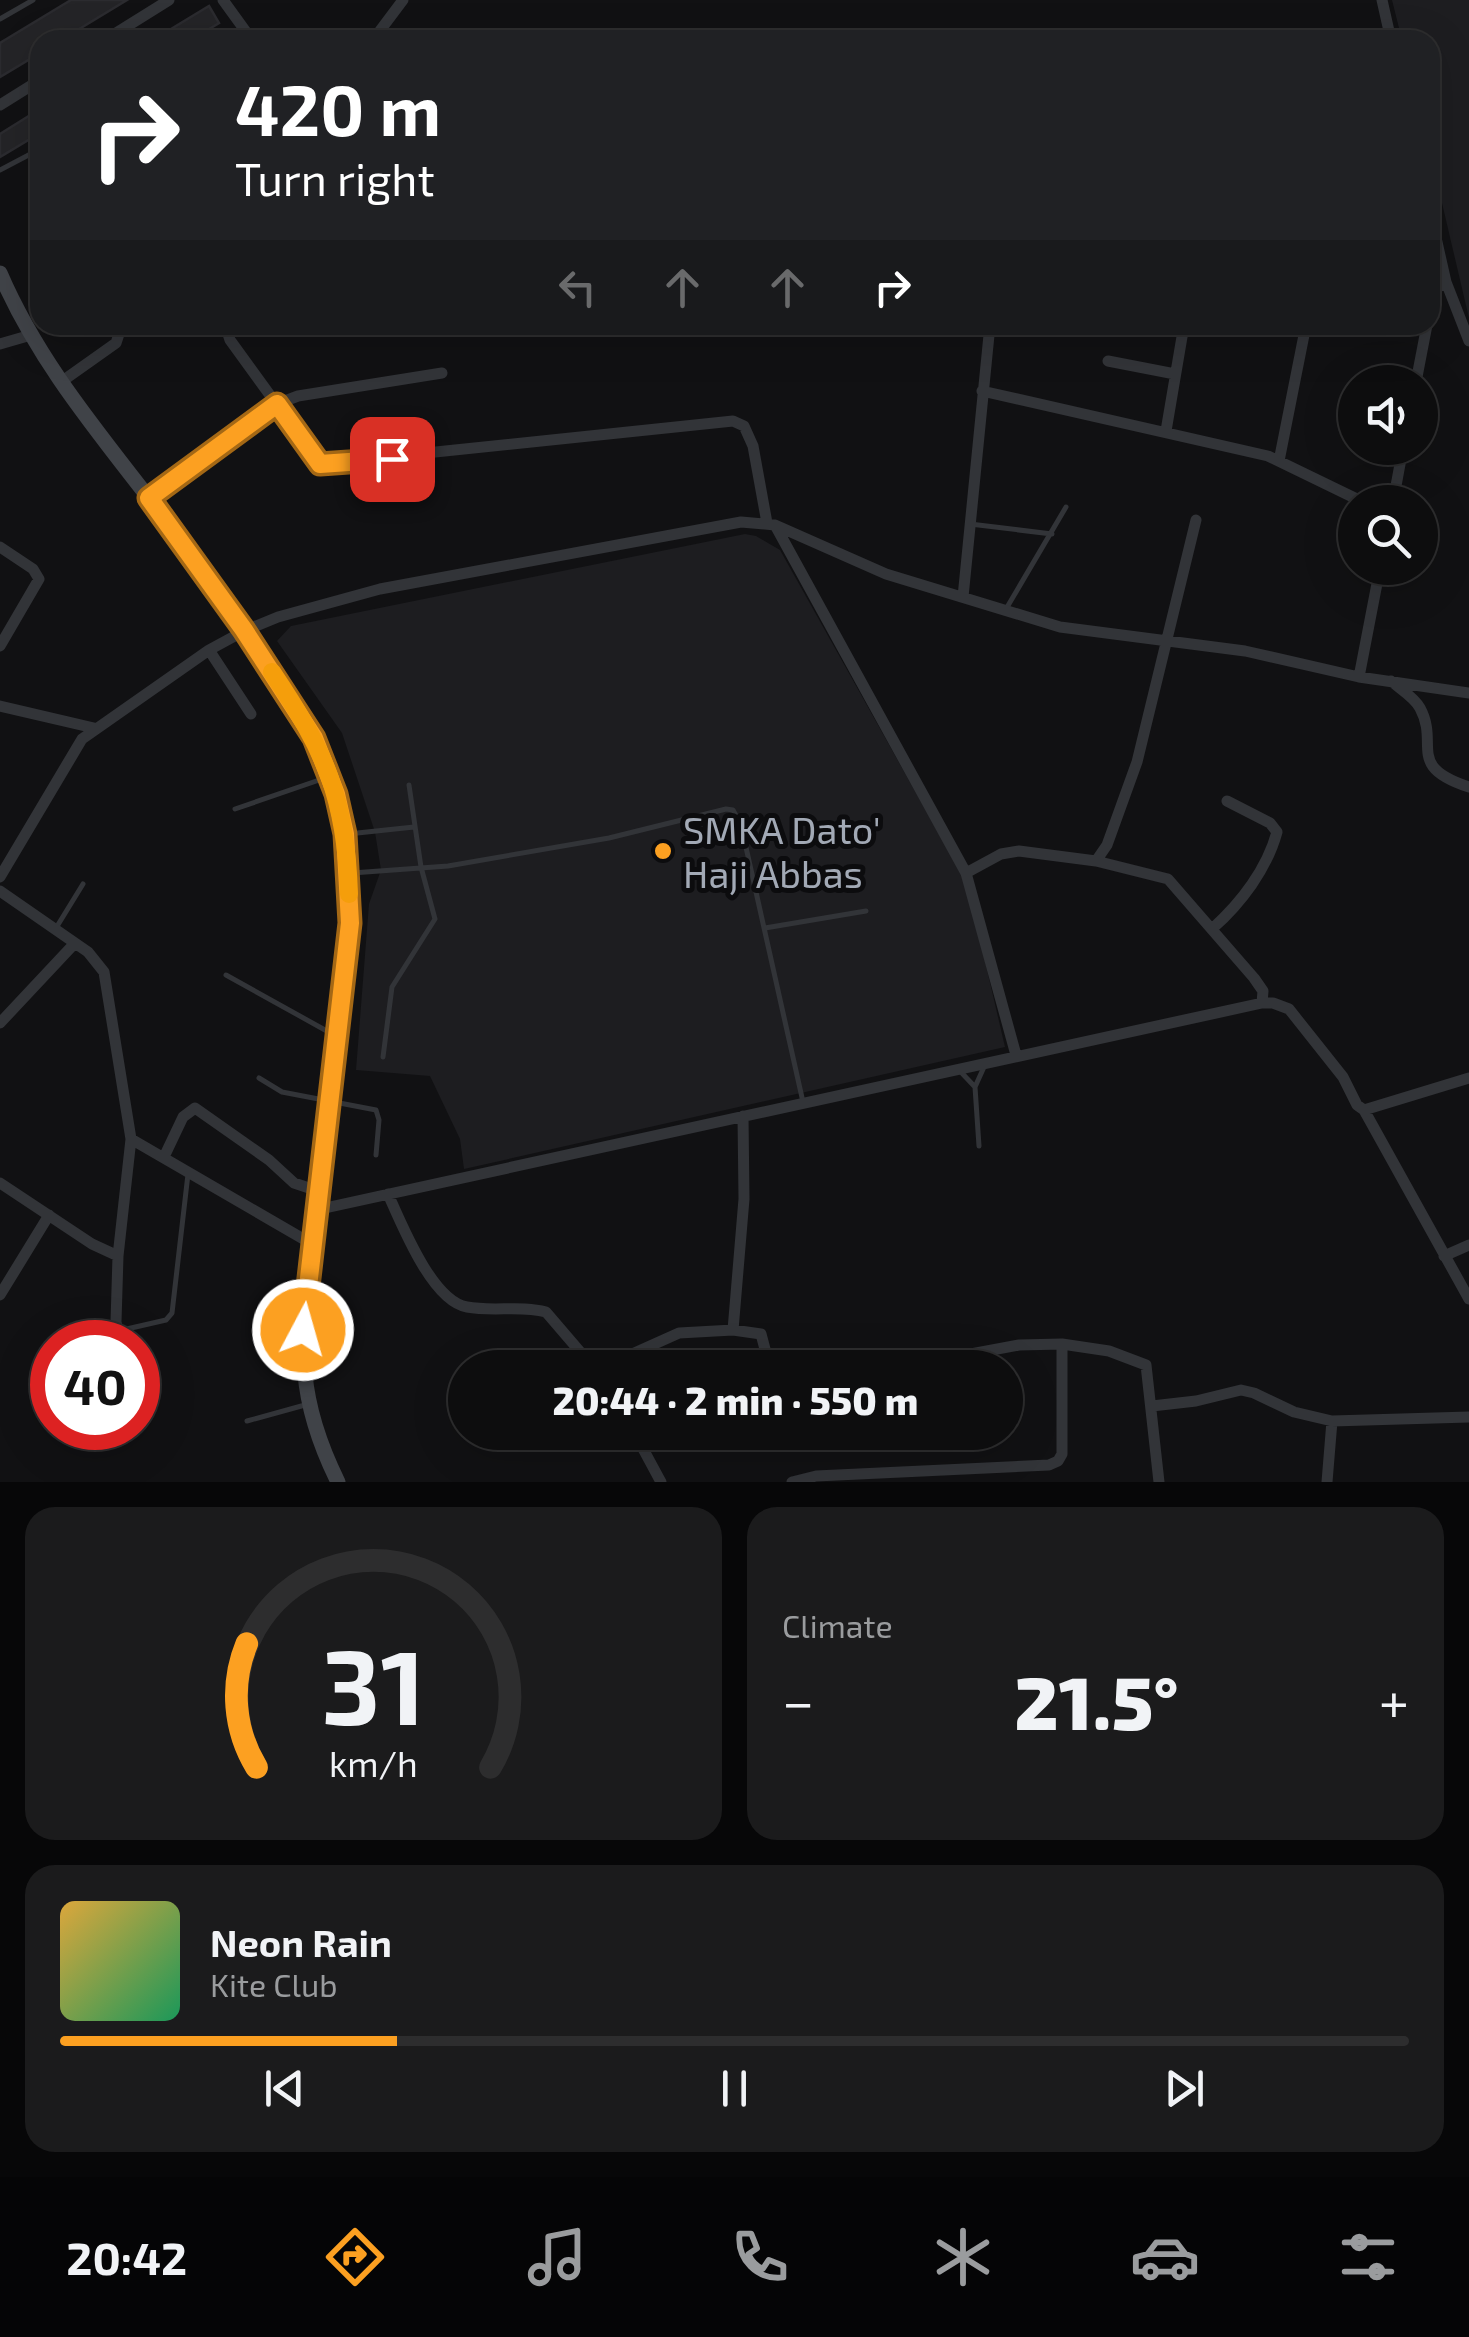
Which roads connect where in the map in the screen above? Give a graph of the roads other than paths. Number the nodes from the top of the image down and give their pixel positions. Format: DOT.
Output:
graph roads {
  1 [pos="33,0"];
  2 [pos="169,0"];
  3 [pos="223,0"];
  4 [pos="403,0"];
  5 [pos="1382,0"];
  6 [pos="0,19"];
  7 [pos="120,30"];
  8 [pos="245,30"];
  9 [pos="380,30"];
  10 [pos="1389,30"];
  11 [pos="30,86"];
  12 [pos="0,105"];
  13 [pos="30,154"];
  14 [pos="0,170"];
  15 [pos="1440,256"];
  16 [pos="0,273"];
  17 [pos="1446,282"];
  18 [pos="1440,286"];
  19 [pos="30,333"];
  20 [pos="31,335"];
  21 [pos="119,335"];
  22 [pos="228,335"];
  23 [pos="989,335"];
  24 [pos="1182,335"];
  25 [pos="1304,335"];
  26 [pos="1425,335"];
  27 [pos="1469,341"];
  28 [pos="0,344"];
  29 [pos="1108,361"];
  30 [pos="1419,365"];
  31 [pos="442,373"];
  32 [pos="1175,374"];
  33 [pos="61,382"];
  34 [pos="982,390"];
  35 [pos="277,404"];
  36 [pos="1166,431"];
  37 [pos="1279,460"];
  38 [pos="1338,490"];
  39 [pos="149,498"];
  40 [pos="1066,506"];
  41 [pos="1196,520"];
  42 [pos="771,524"];
  43 [pos="969,524"];
  44 [pos="1052,534"];
  45 [pos="0,547"];
  46 [pos="1377,585"];
  47 [pos="963,597"];
  48 [pos="1004,611"];
  49 [pos="244,630"];
  50 [pos="1166,640"];
  51 [pos="0,646"];
  52 [pos="209,650"];
  53 [pos="1358,677"];
  54 [pos="1390,681"];
  55 [pos="1469,693"];
  56 [pos="0,706"];
  57 [pos="251,714"];
  58 [pos="94,728"];
  59 [pos="330,776"];
  60 [pos="409,785"];
  61 [pos="1469,788"];
  62 [pos="1226,800"];
  63 [pos="236,809"];
  64 [pos="414,826"];
  65 [pos="345,834"];
  66 [pos="1096,862"];
  67 [pos="421,867"];
  68 [pos="349,873"];
  69 [pos="966,873"];
  70 [pos="0,877"];
  71 [pos="84,884"];
  72 [pos="0,890"];
  73 [pos="866,910"];
  74 [pos="765,928"];
  75 [pos="1213,928"];
  76 [pos="55,929"];
  77 [pos="75,944"];
  78 [pos="226,975"];
  79 [pos="1262,1003"];
  80 [pos="0,1023"];
  81 [pos="336,1036"];
  82 [pos="1016,1055"];
  83 [pos="383,1057"];
  84 [pos="986,1062"];
  85 [pos="957,1068"];
  86 [pos="260,1078"];
  87 [pos="1469,1078"];
  88 [pos="975,1087"];
  89 [pos="804,1102"];
  90 [pos="328,1103"];
  91 [pos="1364,1110"];
  92 [pos="743,1116"];
  93 [pos="131,1139"];
  94 [pos="978,1146"];
  95 [pos="376,1155"];
  96 [pos="164,1156"];
  97 [pos="188,1171"];
  98 [pos="0,1182"];
  99 [pos="318,1191"];
  100 [pos="388,1194"];
  101 [pos="316,1210"];
  102 [pos="49,1215"];
  103 [pos="312,1244"];
  104 [pos="1469,1246"];
  105 [pos="118,1256"];
  106 [pos="1444,1256"];
  107 [pos="0,1295"];
  108 [pos="1469,1298"];
  109 [pos="120,1320"];
  110 [pos="160,1322"];
  111 [pos="733,1330"];
  112 [pos="1062,1344"];
  113 [pos="581,1350"];
  114 [pos="637,1350"];
  115 [pos="765,1350"];
  116 [pos="992,1350"];
  117 [pos="308,1404"];
  118 [pos="1152,1406"];
  119 [pos="1469,1417"];
  120 [pos="1332,1420"];
  121 [pos="248,1421"];
  122 [pos="643,1450"];
  123 [pos="338,1482"];
  124 [pos="660,1482"];
  125 [pos="792,1482"];
  126 [pos="1159,1482"];
  127 [pos="1327,1482"];
  1 -- 6 [label="lane"];
  2 -- 7 [label="street"];
  3 -- 8 [label="street"];
  4 -- 9 [label="street"];
  5 -- 10 [label="street"];
  11 -- 12 [label="street"];
  13 -- 14 [label="lane"];
  15 -- 17 [label="street"];
  16 -- 19 [label="street"];
  17 -- 18 [label="street"];
  17 -- 27 [label="street"];
  20 -- 28 [label="street"];
  20 -- 33 [label="street"];
  21 -- 33 [label="street"];
  22 -- 35 [label="street"];
  23 -- 34 [label="street"];
  24 -- 32 [label="street"];
  25 -- 37 [label="street"];
  26 -- 30 [label="street"];
  29 -- 32 [label="street"];
  31 -- 35 [label="street"];
  32 -- 36 [label="street"];
  33 -- 39 [label="street"];
  34 -- 36 [label="street"];
  34 -- 43 [label="street"];
  35 -- 39 [label="lane"];
  35 -- 42 [label="street"];
  36 -- 37 [label="street"];
  37 -- 38 [label="street"];
  39 -- 49 [label="street"];
  40 -- 44 [label="lane"];
  41 -- 50 [label="street"];
  42 -- 47 [label="street"];
  42 -- 49 [label="street"];
  42 -- 69 [label="street"];
  43 -- 44 [label="lane"];
  43 -- 47 [label="street"];
  44 -- 48 [label="lane"];
  45 -- 51 [label="street"];
  46 -- 53 [label="street"];
  47 -- 48 [label="street"];
  48 -- 50 [label="street"];
  49 -- 52 [label="street"];
  49 -- 59 [label="street"];
  50 -- 53 [label="street"];
  50 -- 66 [label="street"];
  52 -- 57 [label="street"];
  52 -- 58 [label="street"];
  53 -- 54 [label="street"];
  54 -- 55 [label="street"];
  54 -- 61 [label="street"];
  56 -- 58 [label="street"];
  58 -- 70 [label="street"];
  59 -- 63 [label="lane"];
  59 -- 65 [label="street"];
  60 -- 64 [label="lane"];
  62 -- 75 [label="street"];
  64 -- 65 [label="lane"];
  64 -- 67 [label="lane"];
  65 -- 68 [label="street"];
  66 -- 69 [label="street"];
  66 -- 75 [label="street"];
  67 -- 68 [label="lane"];
  67 -- 74 [label="lane"];
  67 -- 83 [label="lane"];
  68 -- 81 [label="street"];
  69 -- 82 [label="street"];
  71 -- 76 [label="lane"];
  72 -- 76 [label="street"];
  73 -- 74 [label="lane"];
  74 -- 89 [label="lane"];
  75 -- 79 [label="street"];
  76 -- 77 [label="street"];
  77 -- 80 [label="street"];
  77 -- 93 [label="street"];
  78 -- 81 [label="lane"];
  79 -- 82 [label="street"];
  79 -- 91 [label="street"];
  81 -- 90 [label="street"];
  82 -- 84 [label="street"];
  84 -- 85 [label="street"];
  84 -- 88 [label="lane"];
  85 -- 88 [label="lane"];
  85 -- 89 [label="street"];
  86 -- 90 [label="lane"];
  87 -- 91 [label="street"];
  88 -- 94 [label="lane"];
  89 -- 92 [label="street"];
  90 -- 95 [label="lane"];
  90 -- 99 [label="street"];
  91 -- 106 [label="street"];
  92 -- 100 [label="street"];
  92 -- 111 [label="street"];
  93 -- 96 [label="street"];
  93 -- 105 [label="street"];
  96 -- 97 [label="street"];
  96 -- 99 [label="street"];
  97 -- 103 [label="street"];
  97 -- 110 [label="lane"];
  98 -- 102 [label="street"];
  99 -- 101 [label="street"];
  100 -- 101 [label="street"];
  100 -- 113 [label="street"];
  101 -- 103 [label="street"];
  102 -- 105 [label="street"];
  102 -- 107 [label="street"];
  103 -- 117 [label="street"];
  104 -- 106 [label="street"];
  105 -- 109 [label="street"];
  106 -- 108 [label="street"];
  111 -- 114 [label="street"];
  111 -- 115 [label="street"];
  112 -- 116 [label="street"];
  112 -- 118 [label="street"];
  112 -- 125 [label="street"];
  117 -- 121 [label="lane"];
  117 -- 123 [label="street"];
  118 -- 120 [label="street"];
  118 -- 126 [label="street"];
  119 -- 120 [label="street"];
  120 -- 127 [label="street"];
  122 -- 124 [label="street"];
}
